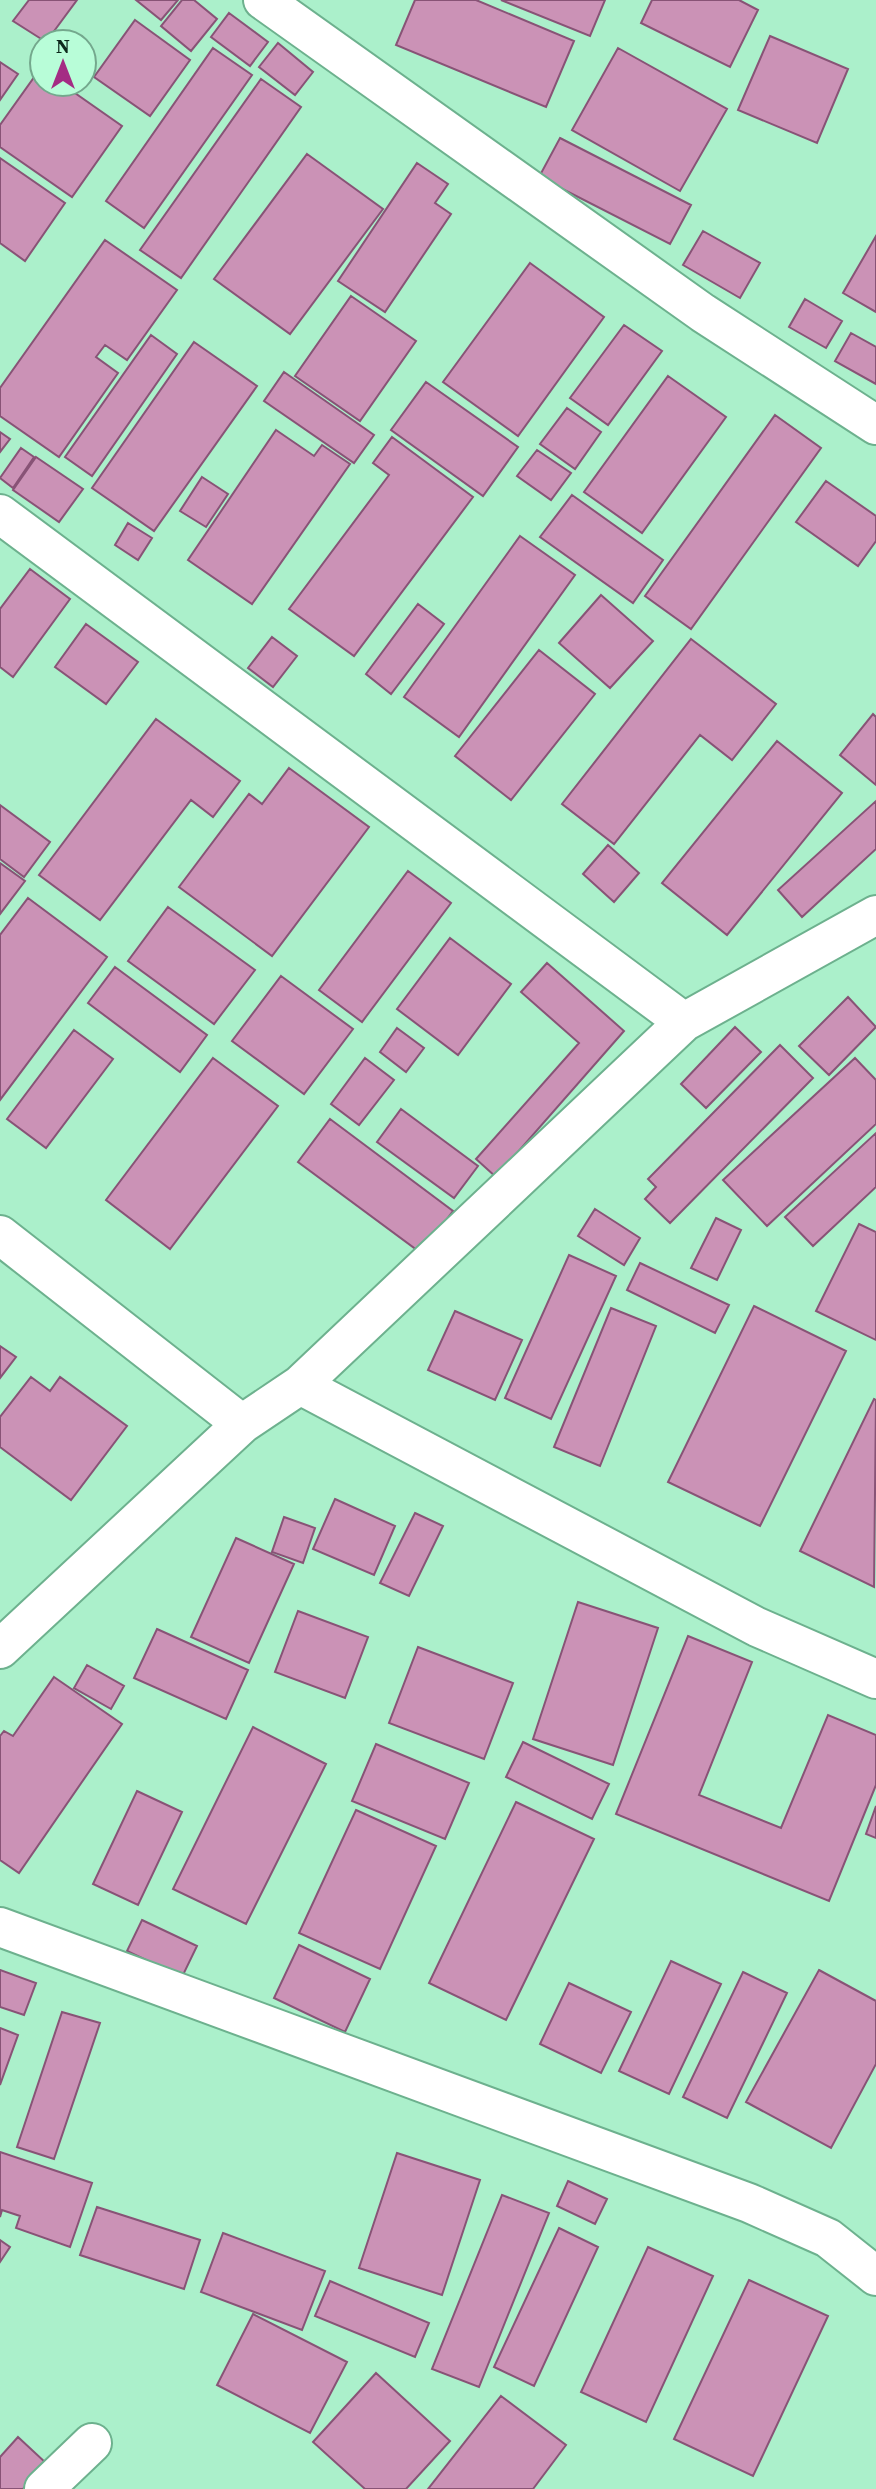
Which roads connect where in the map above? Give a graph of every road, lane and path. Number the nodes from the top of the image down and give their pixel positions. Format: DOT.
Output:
graph roads {
  1 [pos="264,0"];
  2 [pos="876,425"];
  3 [pos="0,514"];
  4 [pos="876,915"];
  5 [pos="684,1022"];
  6 [pos="0,1235"];
  7 [pos="300,1385"];
  8 [pos="242,1424"];
  9 [pos="0,1649"];
  10 [pos="876,1679"];
  11 [pos="0,1927"];
  12 [pos="876,2276"];
  13 [pos="92,2443"];
  14 [pos="44,2489"];
  1 -- 2 [label="street"];
  3 -- 5 [label="street"];
  4 -- 5 [label="street"];
  5 -- 7 [label="street"];
  6 -- 8 [label="street"];
  7 -- 8 [label="street"];
  7 -- 10 [label="street"];
  8 -- 9 [label="street"];
  11 -- 12 [label="street"];
  13 -- 14 [label="street"];
}
